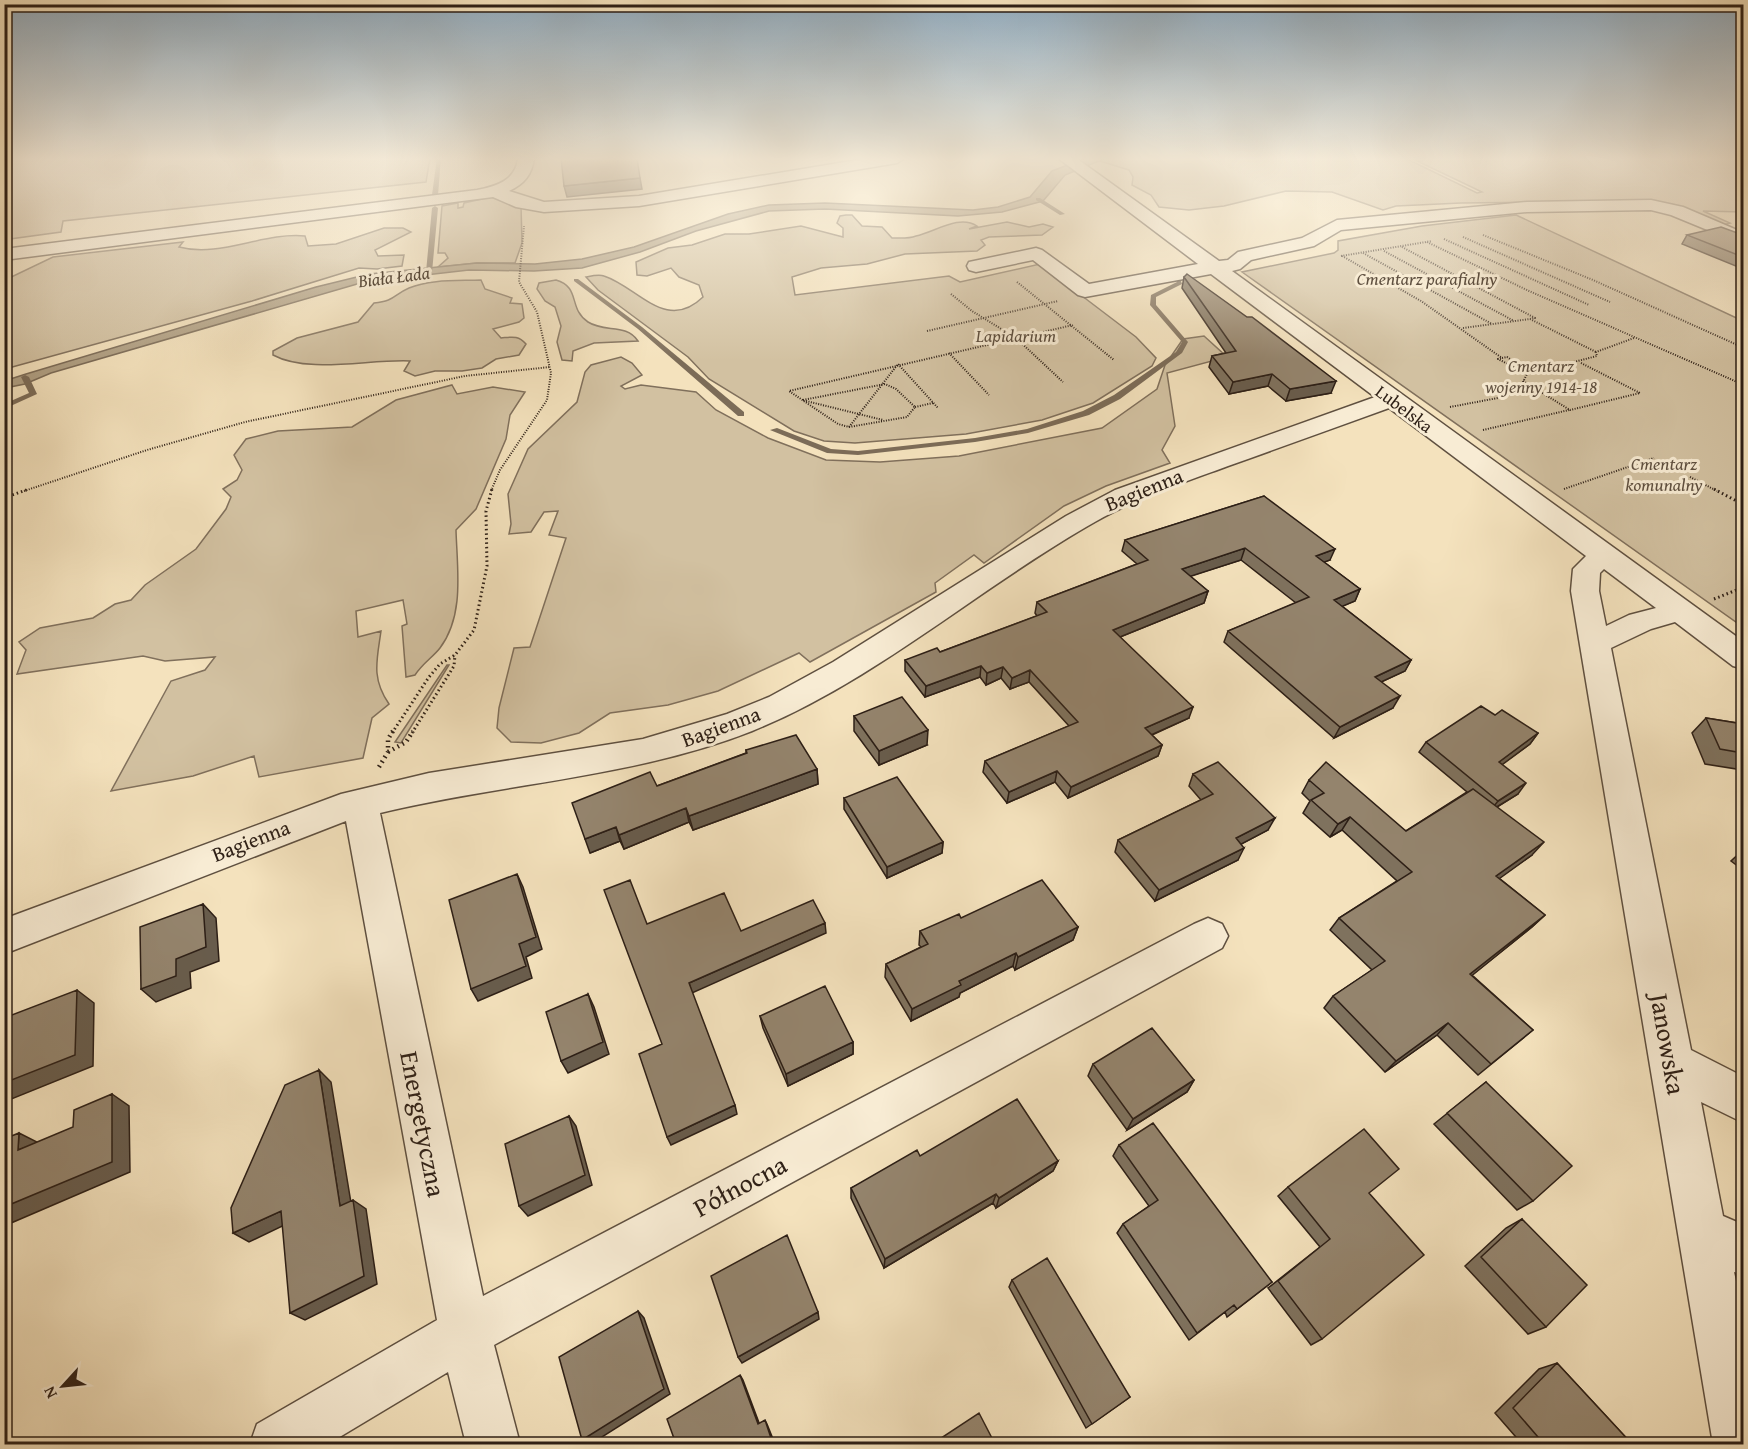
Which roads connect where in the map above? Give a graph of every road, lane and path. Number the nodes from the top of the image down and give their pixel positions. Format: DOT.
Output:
graph roads {
  1 [pos="240,226"];
  2 [pos="524,226"];
  3 [pos="1159,226"];
  4 [pos="1336,226"];
  5 [pos="1708,226"];
  6 [pos="1476,232"];
  7 [pos="1468,234"];
  8 [pos="1451,237"];
  9 [pos="1443,239"];
  10 [pos="1743,240"];
  11 [pos="1427,242"];
  12 [pos="1402,247"];
  13 [pos="1383,250"];
  14 [pos="1336,252"];
  15 [pos="1362,252"];
  16 [pos="4,255"];
  17 [pos="1341,256"];
  18 [pos="976,266"];
  19 [pos="1215,267"];
  20 [pos="1014,280"];
  21 [pos="1084,291"];
  22 [pos="951,294"];
  23 [pos="1610,302"];
  24 [pos="1047,304"];
  25 [pos="1589,305"];
  26 [pos="985,318"];
  27 [pos="1530,319"];
  28 [pos="1514,321"];
  29 [pos="1492,324"];
  30 [pos="1073,325"];
  31 [pos="1463,328"];
  32 [pos="927,331"];
  33 [pos="1016,338"];
  34 [pos="1635,338"];
  35 [pos="1743,348"];
  36 [pos="948,352"];
  37 [pos="1596,352"];
  38 [pos="1502,358"];
  39 [pos="1114,360"];
  40 [pos="1580,362"];
  41 [pos="898,364"];
  42 [pos="550,367"];
  43 [pos="1521,370"];
  44 [pos="1527,374"];
  45 [pos="1523,381"];
  46 [pos="1063,382"];
  47 [pos="885,384"];
  48 [pos="1743,385"];
  49 [pos="989,395"];
  50 [pos="1392,399"];
  51 [pos="803,400"];
  52 [pos="933,403"];
  53 [pos="915,407"];
  54 [pos="938,408"];
  55 [pos="1569,410"];
  56 [pos="1451,414"];
  57 [pos="860,415"];
  58 [pos="887,421"];
  59 [pos="849,428"];
  60 [pos="1476,431"];
  61 [pos="1654,458"];
  62 [pos="1690,477"];
  63 [pos="1554,493"];
  64 [pos="4,498"];
  65 [pos="1743,505"];
  66 [pos="1606,558"];
  67 [pos="1743,587"];
  68 [pos="1708,602"];
  69 [pos="1679,611"];
  70 [pos="1596,644"];
  71 [pos="455,655"];
  72 [pos="1743,658"];
  73 [pos="388,752"];
  74 [pos="361,803"];
  75 [pos="1208,936"];
  76 [pos="4,937"];
  77 [pos="1671,1063"];
  78 [pos="1743,1101"];
  79 [pos="1702,1230"];
  80 [pos="1743,1251"];
  81 [pos="465,1333"];
  82 [pos="277,1444"];
  83 [pos="493,1444"];
  84 [pos="1741,1444"];
  1 -- 16 [label="street"];
  2 -- 42 [label="path"];
  3 -- 19 [label="street, Lubelska"];
  4 -- 19 [label="street"];
  5 -- 10 [label="street"];
  6 -- 35 [label="path"];
  7 -- 23 [label="path"];
  8 -- 9 [label="path"];
  9 -- 11 [label="path"];
  9 -- 25 [label="path"];
  11 -- 12 [label="path"];
  11 -- 34 [label="path"];
  12 -- 13 [label="path"];
  12 -- 27 [label="path"];
  13 -- 15 [label="path"];
  13 -- 28 [label="path"];
  14 -- 17 [label="path"];
  15 -- 17 [label="path"];
  15 -- 29 [label="path"];
  17 -- 31 [label="path"];
  18 -- 21 [label="street"];
  19 -- 21 [label="street"];
  19 -- 50 [label="street, Lubelska"];
  20 -- 24 [label="path"];
  21 -- 24 [label="path"];
  22 -- 26 [label="path"];
  24 -- 26 [label="path"];
  24 -- 30 [label="path"];
  26 -- 32 [label="path"];
  26 -- 33 [label="path"];
  27 -- 28 [label="path"];
  27 -- 37 [label="path"];
  28 -- 29 [label="path"];
  29 -- 31 [label="path"];
  30 -- 33 [label="path"];
  30 -- 39 [label="path"];
  31 -- 38 [label="path"];
  33 -- 36 [label="path"];
  33 -- 46 [label="path"];
  34 -- 37 [label="path"];
  34 -- 48 [label="path"];
  36 -- 41 [label="path"];
  36 -- 49 [label="path"];
  37 -- 40 [label="path"];
  38 -- 43 [label="path"];
  38 -- 43 [label="path"];
  40 -- 44 [label="path"];
  40 -- 55 [label="path"];
  41 -- 47 [label="path"];
  41 -- 51 [label="path"];
  41 -- 52 [label="path"];
  42 -- 64 [label="path"];
  42 -- 71 [label="path"];
  43 -- 44 [label="path"];
  44 -- 45 [label="path"];
  45 -- 55 [label="path"];
  45 -- 56 [label="path"];
  47 -- 51 [label="path"];
  47 -- 53 [label="path"];
  47 -- 57 [label="path"];
  50 -- 66 [label="street, Lubelska"];
  50 -- 74 [label="street, Bagienna"];
  51 -- 57 [label="path"];
  51 -- 59 [label="path"];
  52 -- 53 [label="path"];
  52 -- 54 [label="path"];
  53 -- 58 [label="path"];
  55 -- 60 [label="path"];
  57 -- 58 [label="path"];
  57 -- 59 [label="path"];
  58 -- 59 [label="path"];
  61 -- 63 [label="path"];
  62 -- 65 [label="path"];
  66 -- 69 [label="street, Lubelska"];
  66 -- 70 [label="street, Janowska"];
  67 -- 68 [label="path"];
  69 -- 70 [label="street"];
  69 -- 72 [label="street, Lubelska"];
  70 -- 77 [label="street, Janowska"];
  71 -- 73 [label="path"];
  71 -- 73 [label="path"];
  73 -- 74 [label="path"];
  74 -- 76 [label="street, Bagienna"];
  74 -- 81 [label="street, Energetyczna"];
  75 -- 81 [label="street, Północna"];
  77 -- 78 [label="street"];
  77 -- 79 [label="street, Janowska"];
  79 -- 80 [label="street"];
  79 -- 84 [label="street, Janowska"];
  81 -- 82 [label="street, Północna"];
  81 -- 83 [label="street, Energetyczna"];
}
